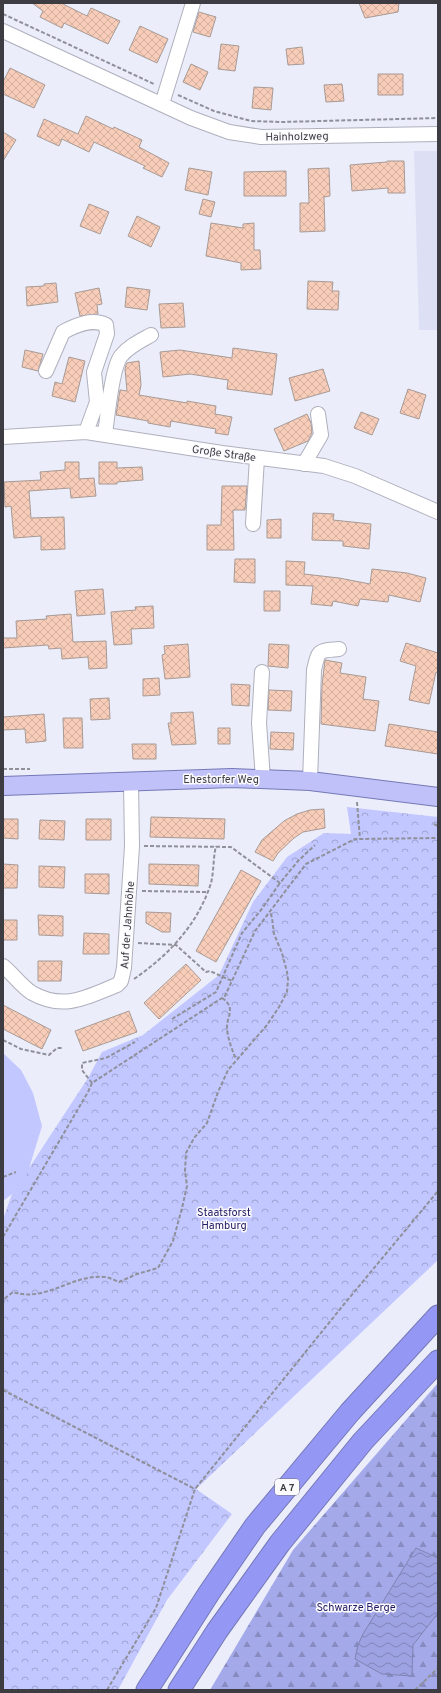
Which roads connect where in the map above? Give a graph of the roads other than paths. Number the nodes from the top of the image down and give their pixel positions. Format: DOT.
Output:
graph roads {
  1 [pos="193,3"];
  2 [pos="3,31"];
  3 [pos="162,104"];
  4 [pos="438,134"];
  5 [pos="151,335"];
  6 [pos="46,371"];
  7 [pos="318,414"];
  8 [pos="86,432"];
  9 [pos="105,435"];
  10 [pos="3,437"];
  11 [pos="257,458"];
  12 [pos="304,464"];
  13 [pos="438,512"];
  14 [pos="253,524"];
  15 [pos="339,649"];
  16 [pos="262,672"];
  17 [pos="263,779"];
  18 [pos="310,781"];
  19 [pos="131,782"];
  20 [pos="3,786"];
  21 [pos="438,797"];
  22 [pos="3,966"];
  23 [pos="438,1316"];
  24 [pos="438,1360"];
  25 [pos="147,1690"];
  26 [pos="179,1690"];
  1 -- 3 [label="street"];
  2 -- 3 [label="street, Hainholzweg"];
  3 -- 4 [label="street, Hainholzweg"];
  5 -- 9 [label="street"];
  6 -- 8 [label="street"];
  7 -- 12 [label="street"];
  8 -- 9 [label="street, Große Straße"];
  8 -- 10 [label="street, Große Straße"];
  9 -- 11 [label="street, Große Straße"];
  11 -- 12 [label="street, Große Straße"];
  11 -- 14 [label="street"];
  12 -- 13 [label="street, Große Straße"];
  15 -- 18 [label="street"];
  16 -- 17 [label="street"];
  17 -- 18 [label="main road, Ehestorfer Weg"];
  17 -- 19 [label="main road, Ehestorfer Weg"];
  18 -- 21 [label="main road, Ehestorfer Weg"];
  19 -- 20 [label="main road, Ehestorfer Weg"];
  19 -- 22 [label="street, Auf der Jahnhöhe"];
  23 -- 25 [label="highway, A 7"];
  24 -- 26 [label="highway, A 7"];
}
